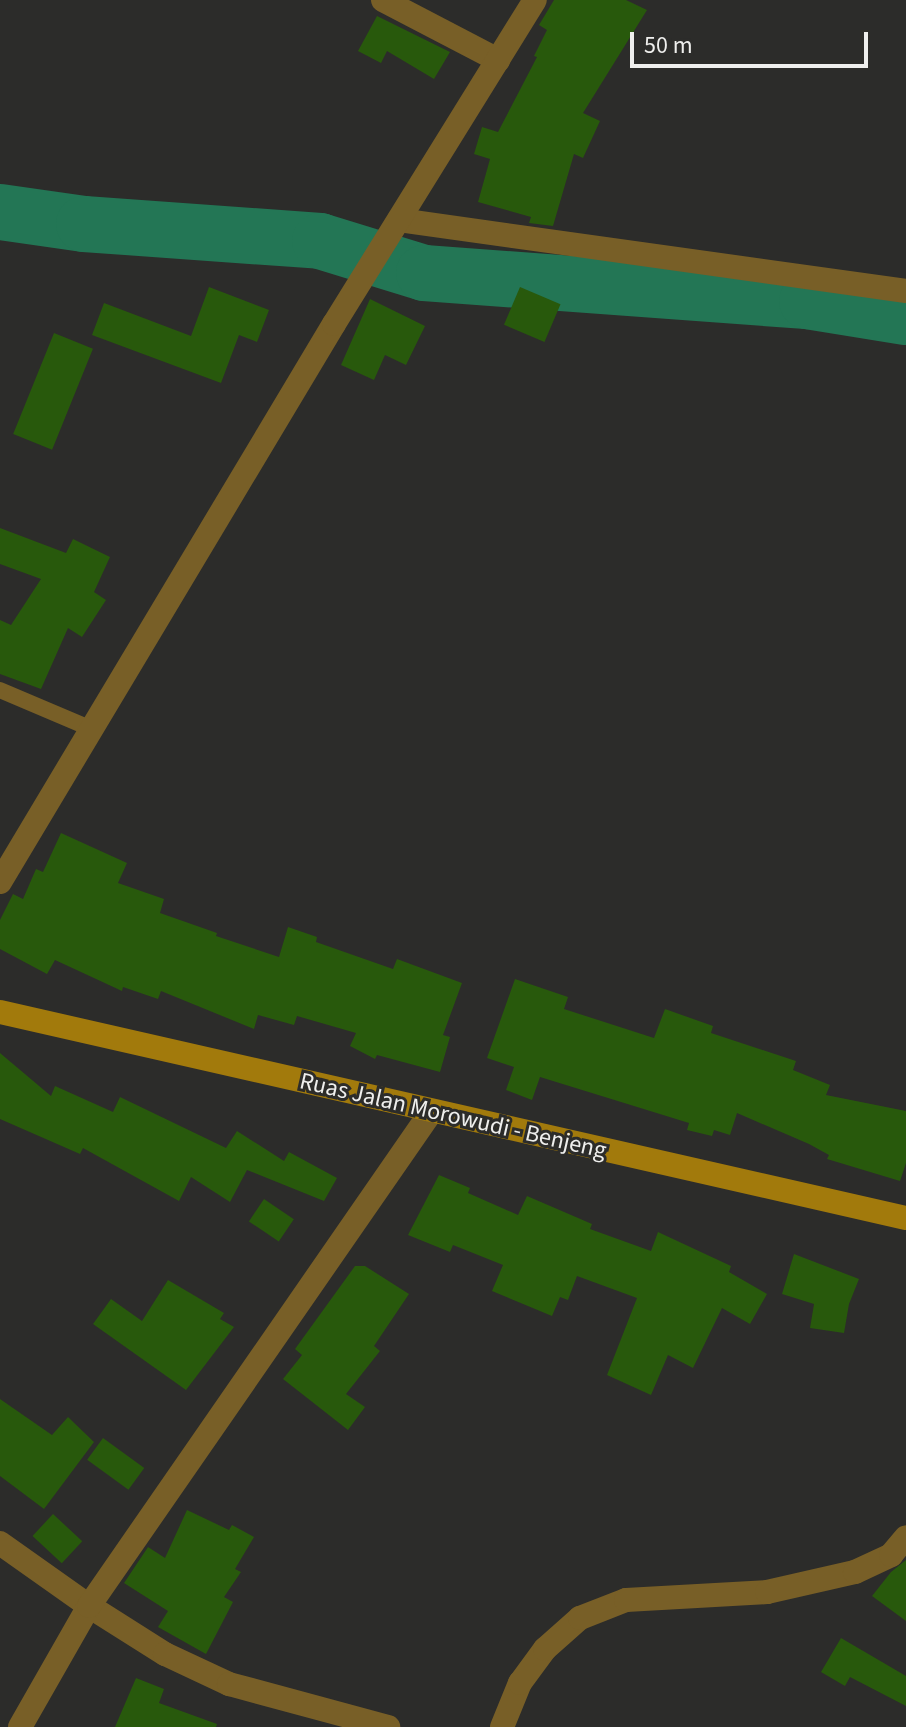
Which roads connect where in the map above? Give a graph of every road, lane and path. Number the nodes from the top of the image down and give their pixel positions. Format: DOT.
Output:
graph roads {
  1 [pos="383,0"];
  2 [pos="535,0"];
  3 [pos="498,60"];
  4 [pos="399,220"];
  5 [pos="906,291"];
  6 [pos="0,690"];
  7 [pos="92,729"];
  8 [pos="0,882"];
  9 [pos="0,1012"];
  10 [pos="431,1112"];
  11 [pos="906,1218"];
  12 [pos="906,1537"];
  13 [pos="0,1543"];
  14 [pos="89,1606"];
  15 [pos="20,1727"];
  16 [pos="388,1727"];
  17 [pos="502,1727"];
  1 -- 3 [label="street"];
  2 -- 3 [label="street"];
  3 -- 4 [label="street"];
  4 -- 5 [label="street"];
  4 -- 7 [label="street"];
  6 -- 7 [label="lane"];
  7 -- 8 [label="street"];
  9 -- 10 [label="main road, Ruas Jalan Morowudi - Benjeng"];
  10 -- 11 [label="main road, Ruas Jalan Morowudi - Benjeng"];
  10 -- 14 [label="street"];
  12 -- 17 [label="street"];
  13 -- 14 [label="street"];
  14 -- 15 [label="street"];
  14 -- 16 [label="street"];
}
